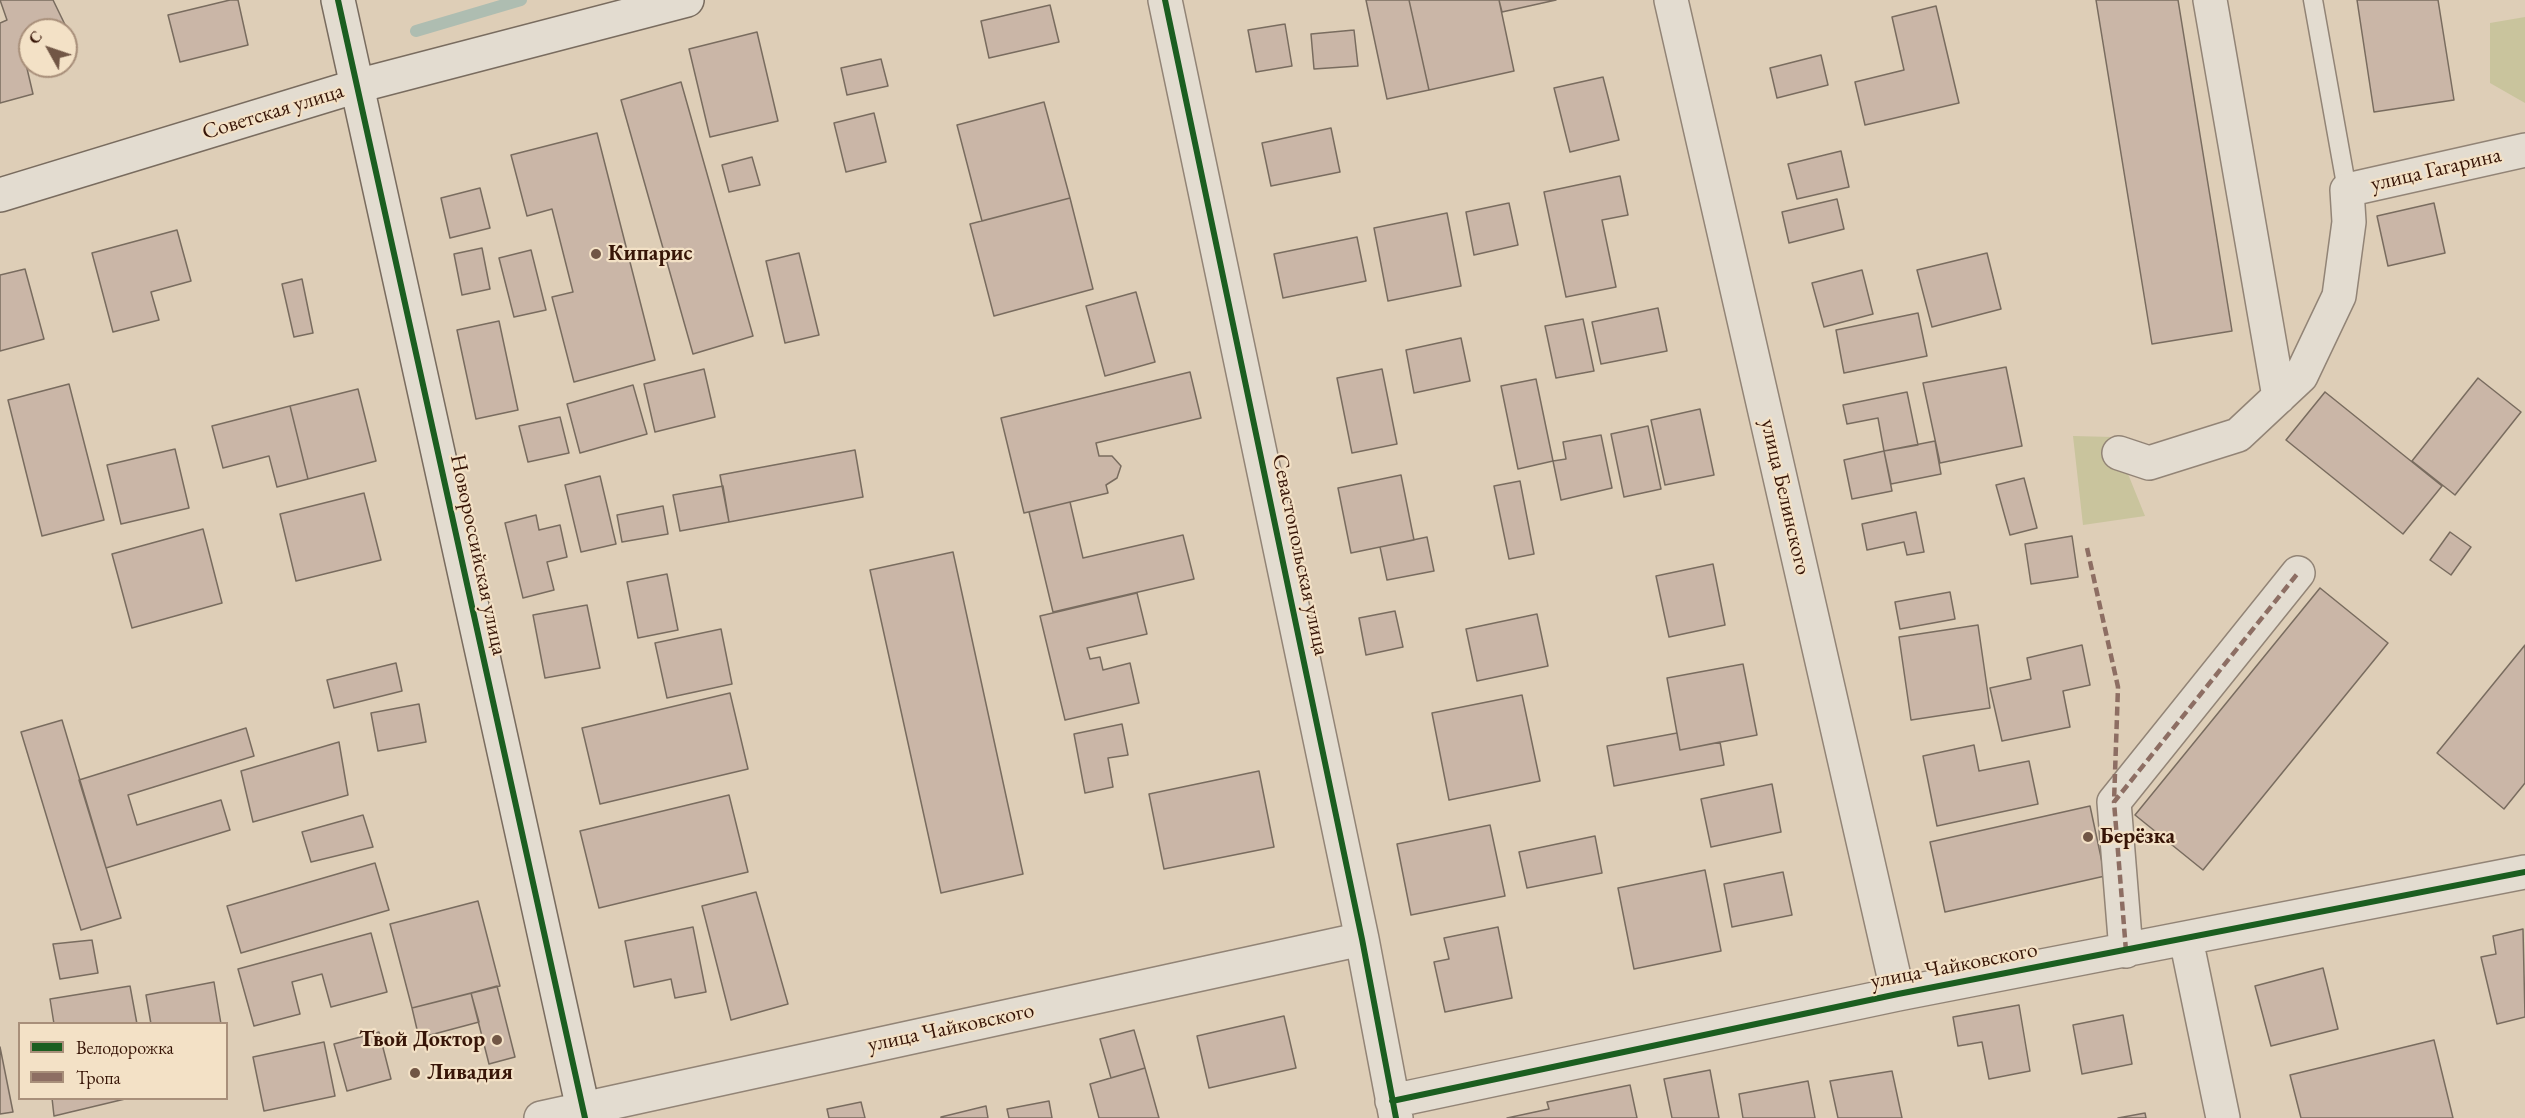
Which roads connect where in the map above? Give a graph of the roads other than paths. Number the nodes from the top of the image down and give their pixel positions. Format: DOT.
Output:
graph roads {
  1 [pos="338,0"];
  2 [pos="687,0"];
  3 [pos="1165,0"];
  4 [pos="1671,0"];
  5 [pos="2211,0"];
  6 [pos="2313,0"];
  7 [pos="357,86"];
  8 [pos="2525,150"];
  9 [pos="2347,190"];
  10 [pos="0,195"];
  11 [pos="2279,397"];
  12 [pos="2119,453"];
  13 [pos="2298,573"];
  14 [pos="2525,872"];
  15 [pos="1362,939"];
  16 [pos="2186,939"];
  17 [pos="2126,951"];
  18 [pos="1898,994"];
  19 [pos="1394,1110"];
  20 [pos="584,1113"];
  21 [pos="541,1118"];
  22 [pos="2223,1118"];
  1 -- 7 [label="street, Новороссийская улица"];
  2 -- 7 [label="street, Советская улица"];
  3 -- 15 [label="street, Севастопольская улица"];
  4 -- 18 [label="street, улица Белинского"];
  5 -- 11 [label="street"];
  6 -- 9 [label="lane"];
  7 -- 10 [label="street, Советская улица"];
  7 -- 20 [label="street, Новороссийская улица"];
  8 -- 9 [label="street, улица Гагарина"];
  9 -- 11 [label="street"];
  11 -- 12 [label="street"];
  13 -- 17 [label="street"];
  14 -- 16 [label="street, улица Чайковского"];
  15 -- 19 [label="street, Севастопольская улица"];
  15 -- 20 [label="street, улица Чайковского"];
  16 -- 17 [label="street, улица Чайковского"];
  16 -- 22 [label="street"];
  17 -- 18 [label="street, улица Чайковского"];
  18 -- 19 [label="street, улица Чайковского"];
  20 -- 21 [label="street, улица Чайковского"];
}
